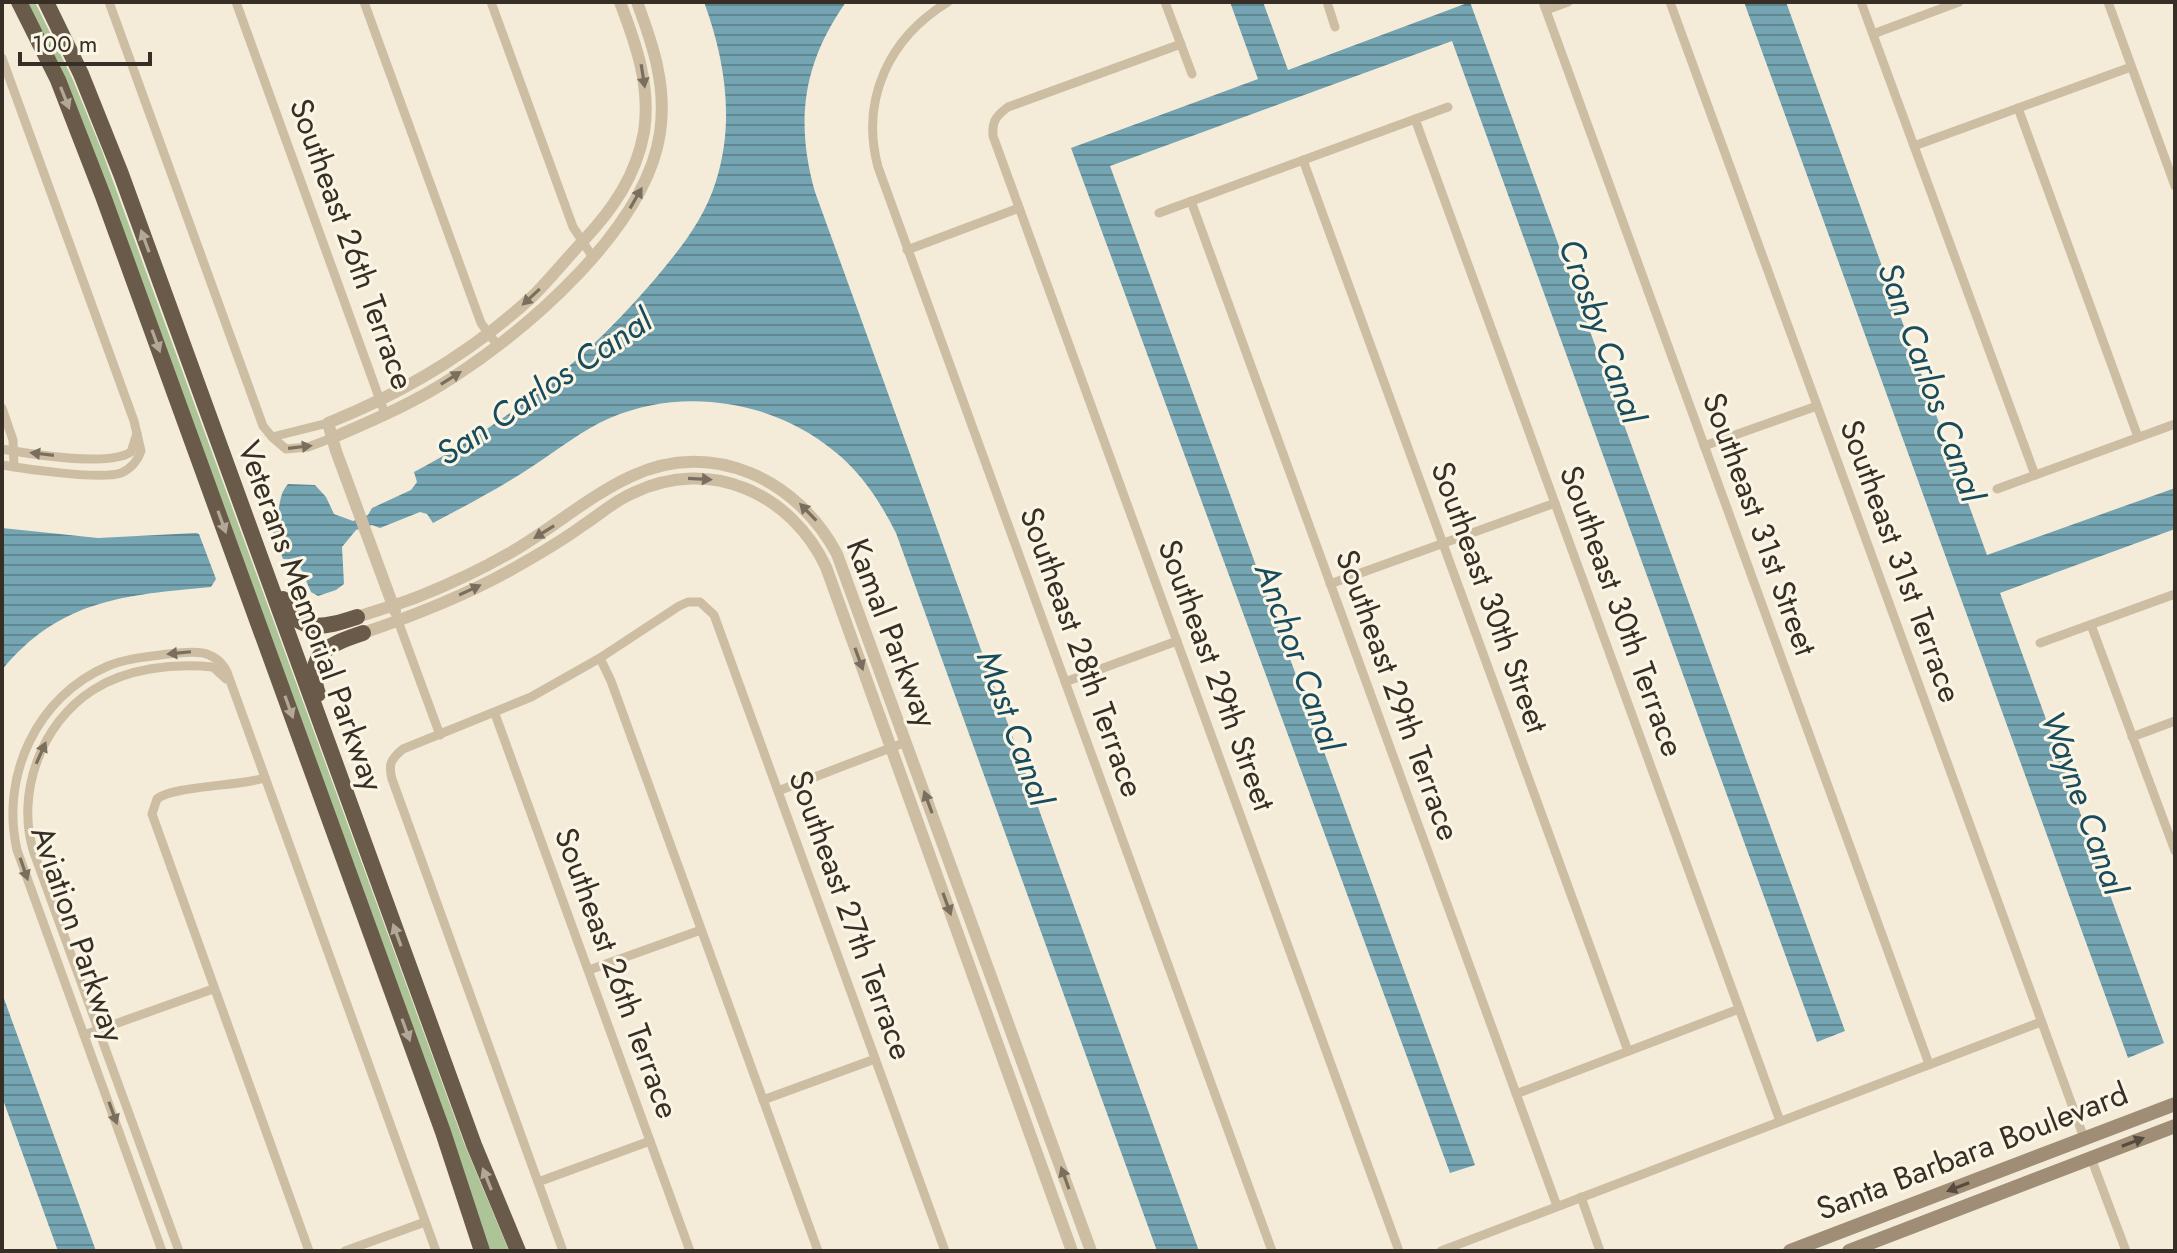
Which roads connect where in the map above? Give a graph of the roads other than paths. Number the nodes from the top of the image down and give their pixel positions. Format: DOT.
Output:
graph roads {
  1 [pos="19,2"];
  2 [pos="46,2"];
  3 [pos="109,2"];
  4 [pos="236,2"];
  5 [pos="364,2"];
  6 [pos="491,2"];
  7 [pos="620,2"];
  8 [pos="637,2"];
  9 [pos="948,2"];
  10 [pos="1165,2"];
  11 [pos="1327,2"];
  12 [pos="1568,2"];
  13 [pos="1670,2"];
  14 [pos="1861,2"];
  15 [pos="1959,2"];
  16 [pos="2108,2"];
  17 [pos="1544,6"];
  18 [pos="1335,27"];
  19 [pos="1873,34"];
  20 [pos="1181,44"];
  21 [pos="2,58"];
  22 [pos="2131,67"];
  23 [pos="1192,74"];
  24 [pos="1448,107"];
  25 [pos="2018,108"];
  26 [pos="1415,119"];
  27 [pos="1914,146"];
  28 [pos="1303,160"];
  29 [pos="2175,186"];
  30 [pos="1191,201"];
  31 [pos="1019,208"];
  32 [pos="1159,213"];
  33 [pos="582,242"];
  34 [pos="907,250"];
  35 [pos="592,256"];
  36 [pos="487,334"];
  37 [pos="181,341"];
  38 [pos="498,346"];
  39 [pos="382,399"];
  40 [pos="1817,406"];
  41 [pos="2,408"];
  42 [pos="385,414"];
  43 [pos="328,423"];
  44 [pos="2175,424"];
  45 [pos="137,430"];
  46 [pos="272,437"];
  47 [pos="2138,437"];
  48 [pos="332,438"];
  49 [pos="1704,446"];
  50 [pos="2,449"];
  51 [pos="14,451"];
  52 [pos="2,465"];
  53 [pos="14,467"];
  54 [pos="2035,475"];
  55 [pos="1997,489"];
  56 [pos="1555,503"];
  57 [pos="1443,544"];
  58 [pos="1330,584"];
  59 [pos="2175,594"];
  60 [pos="393,604"];
  61 [pos="398,621"];
  62 [pos="360,625"];
  63 [pos="2091,625"];
  64 [pos="1177,641"];
  65 [pos="2040,643"];
  66 [pos="600,658"];
  67 [pos="1065,682"];
  68 [pos="234,692"];
  69 [pos="495,714"];
  70 [pos="2175,721"];
  71 [pos="440,735"];
  72 [pos="2132,737"];
  73 [pos="906,742"];
  74 [pos="891,748"];
  75 [pos="265,778"];
  76 [pos="778,791"];
  77 [pos="2175,850"];
  78 [pos="368,856"];
  79 [pos="701,930"];
  80 [pos="589,970"];
  81 [pos="213,989"];
  82 [pos="1739,1009"];
  83 [pos="2041,1022"];
  84 [pos="98,1030"];
  85 [pos="84,1035"];
  86 [pos="1628,1051"];
  87 [pos="875,1059"];
  88 [pos="1929,1064"];
  89 [pos="1516,1094"];
  90 [pos="763,1100"];
  91 [pos="2175,1104"];
  92 [pos="1780,1121"];
  93 [pos="2175,1126"];
  94 [pos="2084,1138"];
  95 [pos="650,1141"];
  96 [pos="2091,1158"];
  97 [pos="538,1182"];
  98 [pos="1581,1197"];
  99 [pos="1557,1206"];
  100 [pos="425,1222"];
  101 [pos="162,1251"];
  102 [pos="179,1251"];
  103 [pos="309,1251"];
  104 [pos="345,1251"];
  105 [pos="436,1251"];
  106 [pos="482,1251"];
  107 [pos="518,1251"];
  108 [pos="563,1251"];
  109 [pos="690,1251"];
  110 [pos="818,1251"];
  111 [pos="945,1251"];
  112 [pos="1072,1251"];
  113 [pos="1091,1251"];
  114 [pos="1272,1251"];
  115 [pos="1399,1251"];
  116 [pos="1441,1251"];
  117 [pos="1600,1251"];
  118 [pos="1790,1251"];
  119 [pos="1849,1251"];
  120 [pos="2126,1251"];
  1 -- 106 [label="highway, Veterans Memorial Parkway, one-way"];
  37 -- 2 [label="highway, Veterans Memorial Parkway, one-way"];
  3 -- 46 [label="street"];
  4 -- 39 [label="street, Southeast 26th Terrace"];
  5 -- 36 [label="street"];
  6 -- 33 [label="street"];
  7 -- 33 [label="street, one-way"];
  35 -- 8 [label="street, one-way"];
  9 -- 34 [label="street, Southeast 28th Terrace"];
  10 -- 20 [label="street"];
  11 -- 18 [label="street"];
  12 -- 17 [label="street"];
  13 -- 40 [label="street, Southeast 31st Terrace"];
  14 -- 19 [label="street"];
  15 -- 19 [label="street"];
  16 -- 22 [label="street"];
  17 -- 49 [label="street, Southeast 31st Street"];
  19 -- 27 [label="street"];
  20 -- 23 [label="street"];
  20 -- 31 [label="street, Southeast 29th Street"];
  21 -- 45 [label="street"];
  22 -- 25 [label="street"];
  22 -- 29 [label="street"];
  24 -- 26 [label="street"];
  25 -- 27 [label="street"];
  25 -- 47 [label="street"];
  26 -- 28 [label="street"];
  26 -- 56 [label="street, Southeast 30th Terrace"];
  27 -- 54 [label="street"];
  28 -- 30 [label="street"];
  28 -- 57 [label="street, Southeast 30th Street"];
  30 -- 32 [label="street"];
  30 -- 58 [label="street, Southeast 29th Terrace"];
  31 -- 34 [label="street"];
  31 -- 64 [label="street, Southeast 29th Street"];
  33 -- 35 [label="street"];
  33 -- 36 [label="street, one-way"];
  34 -- 67 [label="street, Southeast 28th Terrace"];
  35 -- 38 [label="street"];
  36 -- 38 [label="street"];
  36 -- 39 [label="street"];
  37 -- 62 [label="highway"];
  37 -- 78 [label="highway, Veterans Memorial Parkway"];
  42 -- 38 [label="street, one-way"];
  39 -- 42 [label="street, Southeast 26th Terrace"];
  39 -- 43 [label="street"];
  40 -- 49 [label="street"];
  40 -- 83 [label="street, Southeast 31st Terrace"];
  41 -- 51 [label="street"];
  42 -- 48 [label="street"];
  43 -- 46 [label="street"];
  43 -- 48 [label="street"];
  44 -- 47 [label="street"];
  45 -- 51 [label="street, one-way"];
  45 -- 53 [label="street"];
  46 -- 48 [label="street, one-way"];
  47 -- 54 [label="street"];
  48 -- 60 [label="street"];
  49 -- 88 [label="street, Southeast 31st Street"];
  50 -- 51 [label="street"];
  51 -- 53 [label="street"];
  52 -- 53 [label="street"];
  54 -- 55 [label="street"];
  56 -- 57 [label="street"];
  56 -- 82 [label="street, Southeast 30th Terrace"];
  57 -- 58 [label="street"];
  57 -- 86 [label="street, Southeast 30th Street"];
  58 -- 89 [label="street, Southeast 29th Terrace"];
  59 -- 63 [label="street"];
  60 -- 61 [label="street"];
  60 -- 62 [label="street, Kamal Parkway"];
  73 -- 60 [label="street, Kamal Parkway, one-way"];
  61 -- 62 [label="street, Kamal Parkway"];
  61 -- 71 [label="street"];
  61 -- 74 [label="street, Kamal Parkway, one-way"];
  62 -- 78 [label="highway"];
  63 -- 65 [label="street"];
  63 -- 72 [label="street"];
  64 -- 67 [label="street"];
  64 -- 115 [label="street, Southeast 29th Street"];
  66 -- 69 [label="street"];
  66 -- 76 [label="street, Southeast 27th Terrace"];
  66 -- 79 [label="street"];
  67 -- 114 [label="street, Southeast 28th Terrace"];
  68 -- 75 [label="street"];
  84 -- 68 [label="street, Aviation Parkway, one-way"];
  68 -- 85 [label="street, Aviation Parkway, one-way"];
  69 -- 71 [label="street"];
  69 -- 80 [label="street, Southeast 26th Terrace"];
  70 -- 72 [label="street"];
  71 -- 97 [label="street"];
  72 -- 77 [label="street"];
  73 -- 74 [label="street"];
  113 -- 73 [label="street, Kamal Parkway, one-way"];
  74 -- 76 [label="street"];
  74 -- 112 [label="street, Kamal Parkway, one-way"];
  75 -- 81 [label="street"];
  75 -- 100 [label="street"];
  76 -- 87 [label="street, Southeast 27th Terrace"];
  107 -- 78 [label="highway, Veterans Memorial Parkway, one-way"];
  79 -- 80 [label="street"];
  79 -- 90 [label="street"];
  80 -- 95 [label="street, Southeast 26th Terrace"];
  81 -- 84 [label="street"];
  81 -- 103 [label="street"];
  82 -- 86 [label="street"];
  82 -- 92 [label="street, Southeast 30th Terrace"];
  83 -- 88 [label="street"];
  83 -- 94 [label="street, Southeast 31st Terrace"];
  84 -- 85 [label="street"];
  84 -- 102 [label="street, Aviation Parkway"];
  85 -- 101 [label="street, Aviation Parkway, one-way"];
  86 -- 89 [label="street"];
  87 -- 90 [label="street"];
  87 -- 111 [label="street, Southeast 27th Terrace"];
  88 -- 92 [label="street"];
  89 -- 99 [label="street, Southeast 29th Terrace"];
  90 -- 110 [label="street"];
  91 -- 94 [label="main road, Santa Barbara Boulevard"];
  92 -- 98 [label="street"];
  96 -- 93 [label="main road, Santa Barbara Boulevard, one-way"];
  94 -- 118 [label="main road, Santa Barbara Boulevard, one-way"];
  95 -- 97 [label="street"];
  95 -- 109 [label="street, Southeast 26th Terrace"];
  96 -- 119 [label="main road, Santa Barbara Boulevard"];
  96 -- 120 [label="street"];
  97 -- 108 [label="street"];
  98 -- 99 [label="street"];
  98 -- 117 [label="street"];
  99 -- 116 [label="street"];
  100 -- 104 [label="street"];
  100 -- 105 [label="street"];
}
